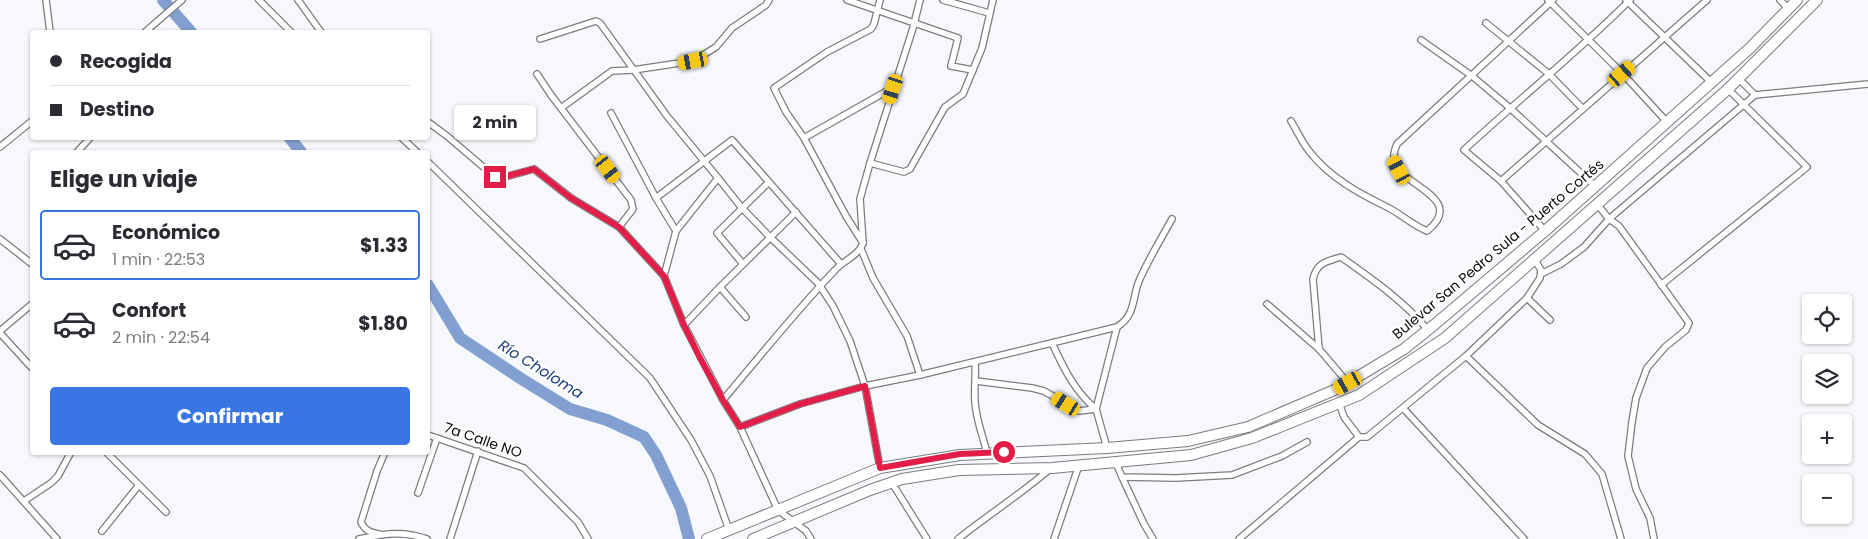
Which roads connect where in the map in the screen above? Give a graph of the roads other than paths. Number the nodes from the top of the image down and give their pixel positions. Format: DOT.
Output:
graph roads {
  1 [pos="46,0"];
  2 [pos="182,0"];
  3 [pos="259,0"];
  4 [pos="298,0"];
  5 [pos="769,0"];
  6 [pos="847,0"];
  7 [pos="880,0"];
  8 [pos="920,0"];
  9 [pos="943,0"];
  10 [pos="993,0"];
  11 [pos="1707,0"];
  12 [pos="1780,0"];
  13 [pos="1797,0"];
  14 [pos="1817,0"];
  15 [pos="1551,1"];
  16 [pos="1628,1"];
  17 [pos="1789,8"];
  18 [pos="876,10"];
  19 [pos="989,13"];
  20 [pos="914,23"];
  21 [pos="1486,23"];
  22 [pos="50,30"];
  23 [pos="147,30"];
  24 [pos="289,30"];
  25 [pos="319,30"];
  26 [pos="1665,37"];
  27 [pos="540,39"];
  28 [pos="1421,40"];
  29 [pos="1589,40"];
  30 [pos="1509,41"];
  31 [pos="633,70"];
  32 [pos="973,70"];
  33 [pos="537,74"];
  34 [pos="1549,74"];
  35 [pos="1622,74"];
  36 [pos="1472,76"];
  37 [pos="1739,79"];
  38 [pos="1710,82"];
  39 [pos="1868,84"];
  40 [pos="894,87"];
  41 [pos="1728,89"];
  42 [pos="1754,95"];
  43 [pos="1743,106"];
  44 [pos="561,108"];
  45 [pos="1510,108"];
  46 [pos="1583,109"];
  47 [pos="611,113"];
  48 [pos="1291,121"];
  49 [pos="1667,122"];
  50 [pos="30,123"];
  51 [pos="430,123"];
  52 [pos="804,138"];
  53 [pos="88,140"];
  54 [pos="404,140"];
  55 [pos="1546,142"];
  56 [pos="0,147"];
  57 [pos="79,150"];
  58 [pos="416,150"];
  59 [pos="704,162"];
  60 [pos="870,162"];
  61 [pos="430,164"];
  62 [pos="718,178"];
  63 [pos="769,182"];
  64 [pos="1501,182"];
  65 [pos="1594,186"];
  66 [pos="656,198"];
  67 [pos="1597,204"];
  68 [pos="742,208"];
  69 [pos="796,212"];
  70 [pos="1172,219"];
  71 [pos="1609,219"];
  72 [pos="619,227"];
  73 [pos="676,231"];
  74 [pos="1545,231"];
  75 [pos="771,238"];
  76 [pos="0,239"];
  77 [pos="863,242"];
  78 [pos="860,249"];
  79 [pos="1535,260"];
  80 [pos="30,262"];
  81 [pos="743,264"];
  82 [pos="841,264"];
  83 [pos="1541,274"];
  84 [pos="664,276"];
  85 [pos="1661,285"];
  86 [pos="720,286"];
  87 [pos="820,286"];
  88 [pos="1527,298"];
  89 [pos="1267,304"];
  90 [pos="30,306"];
  91 [pos="746,317"];
  92 [pos="1550,320"];
  93 [pos="684,325"];
  94 [pos="1116,327"];
  95 [pos="1428,330"];
  96 [pos="0,332"];
  97 [pos="1052,344"];
  98 [pos="1319,349"];
  99 [pos="1466,356"];
  100 [pos="975,362"];
  101 [pos="30,366"];
  102 [pos="920,375"];
  103 [pos="976,381"];
  104 [pos="1348,383"];
  105 [pos="865,386"];
  106 [pos="723,400"];
  107 [pos="1339,404"];
  108 [pos="1403,408"];
  109 [pos="1096,409"];
  110 [pos="740,427"];
  111 [pos="430,436"];
  112 [pos="1359,437"];
  113 [pos="437,438"];
  114 [pos="1307,442"];
  115 [pos="1107,448"];
  116 [pos="478,451"];
  117 [pos="987,453"];
  118 [pos="69,455"];
  119 [pos="109,455"];
  120 [pos="384,455"];
  121 [pos="1116,463"];
  122 [pos="1079,465"];
  123 [pos="880,468"];
  124 [pos="1052,468"];
  125 [pos="0,475"];
  126 [pos="1122,477"];
  127 [pos="892,483"];
  128 [pos="139,485"];
  129 [pos="418,493"];
  130 [pos="24,501"];
  131 [pos="778,510"];
  132 [pos="166,512"];
  133 [pos="793,522"];
  134 [pos="102,531"];
  135 [pos="725,532"];
  136 [pos="380,534"];
  137 [pos="757,538"];
  138 [pos="57,539"];
  139 [pos="359,539"];
  140 [pos="427,539"];
  141 [pos="450,539"];
  142 [pos="588,539"];
  143 [pos="707,539"];
  144 [pos="811,539"];
  145 [pos="926,539"];
  146 [pos="958,539"];
  147 [pos="1054,539"];
  148 [pos="1153,539"];
  149 [pos="1239,539"];
  150 [pos="1524,539"];
  151 [pos="1621,539"];
  152 [pos="1654,539"];
  1 -- 22 [label="street"];
  2 -- 23 [label="street"];
  3 -- 24 [label="street"];
  4 -- 25 [label="street"];
  5 -- 31 [label="street"];
  6 -- 18 [label="street"];
  7 -- 18 [label="street"];
  8 -- 20 [label="street"];
  9 -- 19 [label="street"];
  10 -- 19 [label="street"];
  11 -- 26 [label="street"];
  12 -- 17 [label="street"];
  13 -- 17 [label="highway, Bulevar San Pedro Sula - Puerto Cortés"];
  14 -- 37 [label="highway, Bulevar San Pedro Sula - Puerto Cortés"];
  15 -- 29 [label="street"];
  15 -- 30 [label="street"];
  16 -- 26 [label="street"];
  16 -- 29 [label="street"];
  17 -- 38 [label="highway, Bulevar San Pedro Sula - Puerto Cortés"];
  18 -- 20 [label="street"];
  18 -- 52 [label="street"];
  19 -- 32 [label="street"];
  20 -- 32 [label="street"];
  20 -- 40 [label="street"];
  21 -- 30 [label="street"];
  26 -- 35 [label="street"];
  26 -- 38 [label="street"];
  27 -- 31 [label="street"];
  28 -- 36 [label="street"];
  29 -- 34 [label="street"];
  29 -- 35 [label="street"];
  30 -- 34 [label="street"];
  30 -- 36 [label="street"];
  31 -- 44 [label="street"];
  31 -- 59 [label="street"];
  32 -- 60 [label="street"];
  33 -- 44 [label="street"];
  34 -- 45 [label="street"];
  34 -- 46 [label="street"];
  35 -- 46 [label="street"];
  35 -- 49 [label="street"];
  36 -- 45 [label="street"];
  36 -- 48 [label="street"];
  37 -- 41 [label="highway, Bulevar San Pedro Sula - Puerto Cortés"];
  37 -- 42 [label="street"];
  38 -- 49 [label="highway, Bulevar San Pedro Sula - Puerto Cortés"];
  39 -- 42 [label="street"];
  40 -- 52 [label="street"];
  40 -- 60 [label="street"];
  41 -- 43 [label="street"];
  41 -- 67 [label="highway, Bulevar San Pedro Sula - Puerto Cortés"];
  42 -- 43 [label="street"];
  43 -- 71 [label="street"];
  43 -- 85 [label="street"];
  44 -- 72 [label="street"];
  45 -- 55 [label="street"];
  45 -- 64 [label="street"];
  46 -- 55 [label="street"];
  47 -- 66 [label="street"];
  49 -- 65 [label="highway, Bulevar San Pedro Sula - Puerto Cortés"];
  50 -- 56 [label="street"];
  51 -- 72 [label="street"];
  52 -- 77 [label="street"];
  53 -- 57 [label="street"];
  54 -- 58 [label="street"];
  55 -- 64 [label="street"];
  55 -- 65 [label="street"];
  59 -- 62 [label="street"];
  59 -- 63 [label="street"];
  59 -- 66 [label="street"];
  60 -- 77 [label="street"];
  61 -- 135 [label="street"];
  62 -- 68 [label="street"];
  62 -- 73 [label="street"];
  63 -- 68 [label="street"];
  63 -- 69 [label="street"];
  64 -- 74 [label="street"];
  65 -- 74 [label="highway, Bulevar San Pedro Sula - Puerto Cortés"];
  66 -- 73 [label="street"];
  67 -- 71 [label="street"];
  67 -- 79 [label="highway, Bulevar San Pedro Sula - Puerto Cortés"];
  68 -- 75 [label="street"];
  68 -- 81 [label="street"];
  69 -- 75 [label="street"];
  69 -- 82 [label="street"];
  70 -- 94 [label="street"];
  71 -- 83 [label="street"];
  71 -- 85 [label="street"];
  72 -- 84 [label="street"];
  73 -- 84 [label="street"];
  74 -- 95 [label="highway, Bulevar San Pedro Sula - Puerto Cortés"];
  75 -- 81 [label="street"];
  75 -- 87 [label="street"];
  76 -- 80 [label="street"];
  77 -- 78 [label="street"];
  78 -- 82 [label="street"];
  78 -- 102 [label="street"];
  79 -- 83 [label="street"];
  79 -- 107 [label="highway, Bulevar San Pedro Sula - Puerto Cortés"];
  81 -- 86 [label="street"];
  82 -- 87 [label="street"];
  83 -- 88 [label="street"];
  84 -- 93 [label="street"];
  85 -- 152 [label="street"];
  86 -- 91 [label="street"];
  86 -- 93 [label="street"];
  87 -- 105 [label="street"];
  87 -- 106 [label="street"];
  88 -- 92 [label="street"];
  88 -- 99 [label="street"];
  89 -- 98 [label="street"];
  90 -- 96 [label="street"];
  93 -- 106 [label="street"];
  94 -- 97 [label="street"];
  94 -- 109 [label="street"];
  95 -- 98 [label="street"];
  95 -- 104 [label="highway, Bulevar San Pedro Sula - Puerto Cortés"];
  96 -- 101 [label="street"];
  97 -- 100 [label="street"];
  97 -- 109 [label="street"];
  98 -- 104 [label="street"];
  99 -- 108 [label="street"];
  99 -- 151 [label="street"];
  100 -- 102 [label="street"];
  100 -- 103 [label="street"];
  102 -- 105 [label="street"];
  103 -- 109 [label="street"];
  103 -- 117 [label="street"];
  104 -- 115 [label="highway, Bulevar San Pedro Sula - Puerto Cortés"];
  105 -- 110 [label="street"];
  105 -- 123 [label="street"];
  106 -- 110 [label="street"];
  107 -- 112 [label="street"];
  107 -- 121 [label="highway, Bulevar San Pedro Sula - Puerto Cortés"];
  108 -- 112 [label="street"];
  108 -- 150 [label="street"];
  109 -- 115 [label="street"];
  110 -- 131 [label="street"];
  111 -- 113 [label="street, 7a Calle NO"];
  112 -- 149 [label="street"];
  113 -- 116 [label="street, 7a Calle NO"];
  113 -- 129 [label="street"];
  114 -- 126 [label="street"];
  115 -- 117 [label="highway, Bulevar San Pedro Sula - Puerto Cortés"];
  116 -- 141 [label="street"];
  116 -- 142 [label="street, 7a Calle NO"];
  117 -- 123 [label="highway, Bulevar San Pedro Sula - Puerto Cortés"];
  118 -- 130 [label="street"];
  119 -- 128 [label="street"];
  120 -- 136 [label="street"];
  121 -- 122 [label="highway, Bulevar San Pedro Sula - Puerto Cortés"];
  121 -- 126 [label="street"];
  122 -- 124 [label="highway, Bulevar San Pedro Sula - Puerto Cortés"];
  122 -- 147 [label="street"];
  123 -- 131 [label="highway, Bulevar San Pedro Sula - Puerto Cortés"];
  124 -- 127 [label="highway, Bulevar San Pedro Sula - Puerto Cortés"];
  124 -- 146 [label="street"];
  125 -- 130 [label="street"];
  126 -- 148 [label="street"];
  127 -- 133 [label="highway, Bulevar San Pedro Sula - Puerto Cortés"];
  127 -- 145 [label="street"];
  128 -- 132 [label="street"];
  128 -- 134 [label="street"];
  130 -- 138 [label="street"];
  131 -- 133 [label="street"];
  131 -- 135 [label="highway, Bulevar San Pedro Sula - Puerto Cortés"];
  133 -- 137 [label="highway, Bulevar San Pedro Sula - Puerto Cortés"];
  133 -- 144 [label="street"];
  135 -- 143 [label="highway, Bulevar San Pedro Sula - Puerto Cortés"];
  136 -- 139 [label="street"];
  136 -- 140 [label="street"];
}
